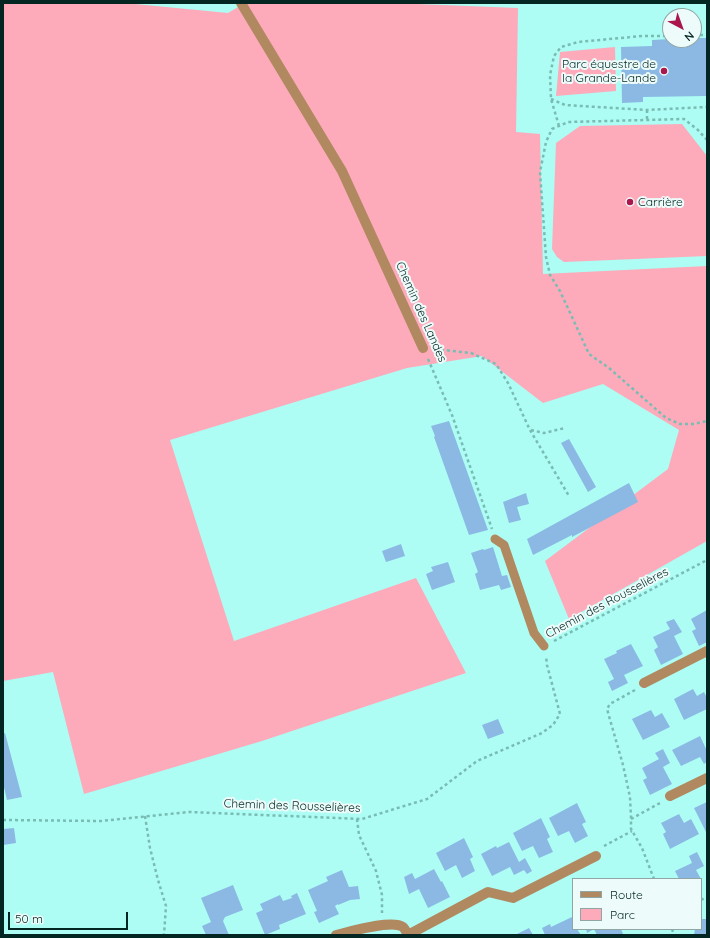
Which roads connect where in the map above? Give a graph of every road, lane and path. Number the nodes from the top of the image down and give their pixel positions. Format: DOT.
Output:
graph roads {
  1 [pos="241,3"];
  2 [pos="662,36"];
  3 [pos="551,99"];
  4 [pos="707,107"];
  5 [pos="647,110"];
  6 [pos="647,120"];
  7 [pos="558,126"];
  8 [pos="707,140"];
  9 [pos="423,348"];
  10 [pos="707,421"];
  11 [pos="564,428"];
  12 [pos="530,430"];
  13 [pos="569,496"];
  14 [pos="495,539"];
  15 [pos="707,560"];
  16 [pos="544,646"];
  17 [pos="707,651"];
  18 [pos="644,683"];
  19 [pos="707,778"];
  20 [pos="670,796"];
  21 [pos="145,816"];
  22 [pos="357,818"];
  23 [pos="3,820"];
  24 [pos="631,820"];
  25 [pos="632,831"];
  26 [pos="596,856"];
  27 [pos="654,878"];
  28 [pos="382,925"];
  29 [pos="164,935"];
  30 [pos="336,935"];
  31 [pos="408,935"];
  1 -- 9 [label="street, Chemin des Landes"];
  2 -- 3 [label="path"];
  3 -- 5 [label="path"];
  3 -- 7 [label="path"];
  4 -- 5 [label="path"];
  5 -- 6 [label="path"];
  6 -- 7 [label="path"];
  6 -- 8 [label="path"];
  7 -- 10 [label="path"];
  9 -- 12 [label="path"];
  9 -- 14 [label="path, Chemin des Landes"];
  11 -- 12 [label="path"];
  12 -- 13 [label="path"];
  14 -- 16 [label="lane"];
  15 -- 16 [label="path, Chemin des Rousselières"];
  16 -- 22 [label="path, Chemin des Rousselières"];
  17 -- 18 [label="street"];
  18 -- 24 [label="path"];
  19 -- 20 [label="street"];
  20 -- 24 [label="path"];
  21 -- 22 [label="path, Chemin des Rousselières"];
  21 -- 23 [label="path, Chemin des Rousselières"];
  21 -- 29 [label="path"];
  22 -- 28 [label="path"];
  24 -- 25 [label="path"];
  25 -- 26 [label="path"];
  25 -- 27 [label="path"];
  26 -- 31 [label="street"];
  28 -- 30 [label="street"];
  28 -- 31 [label="street"];
}
